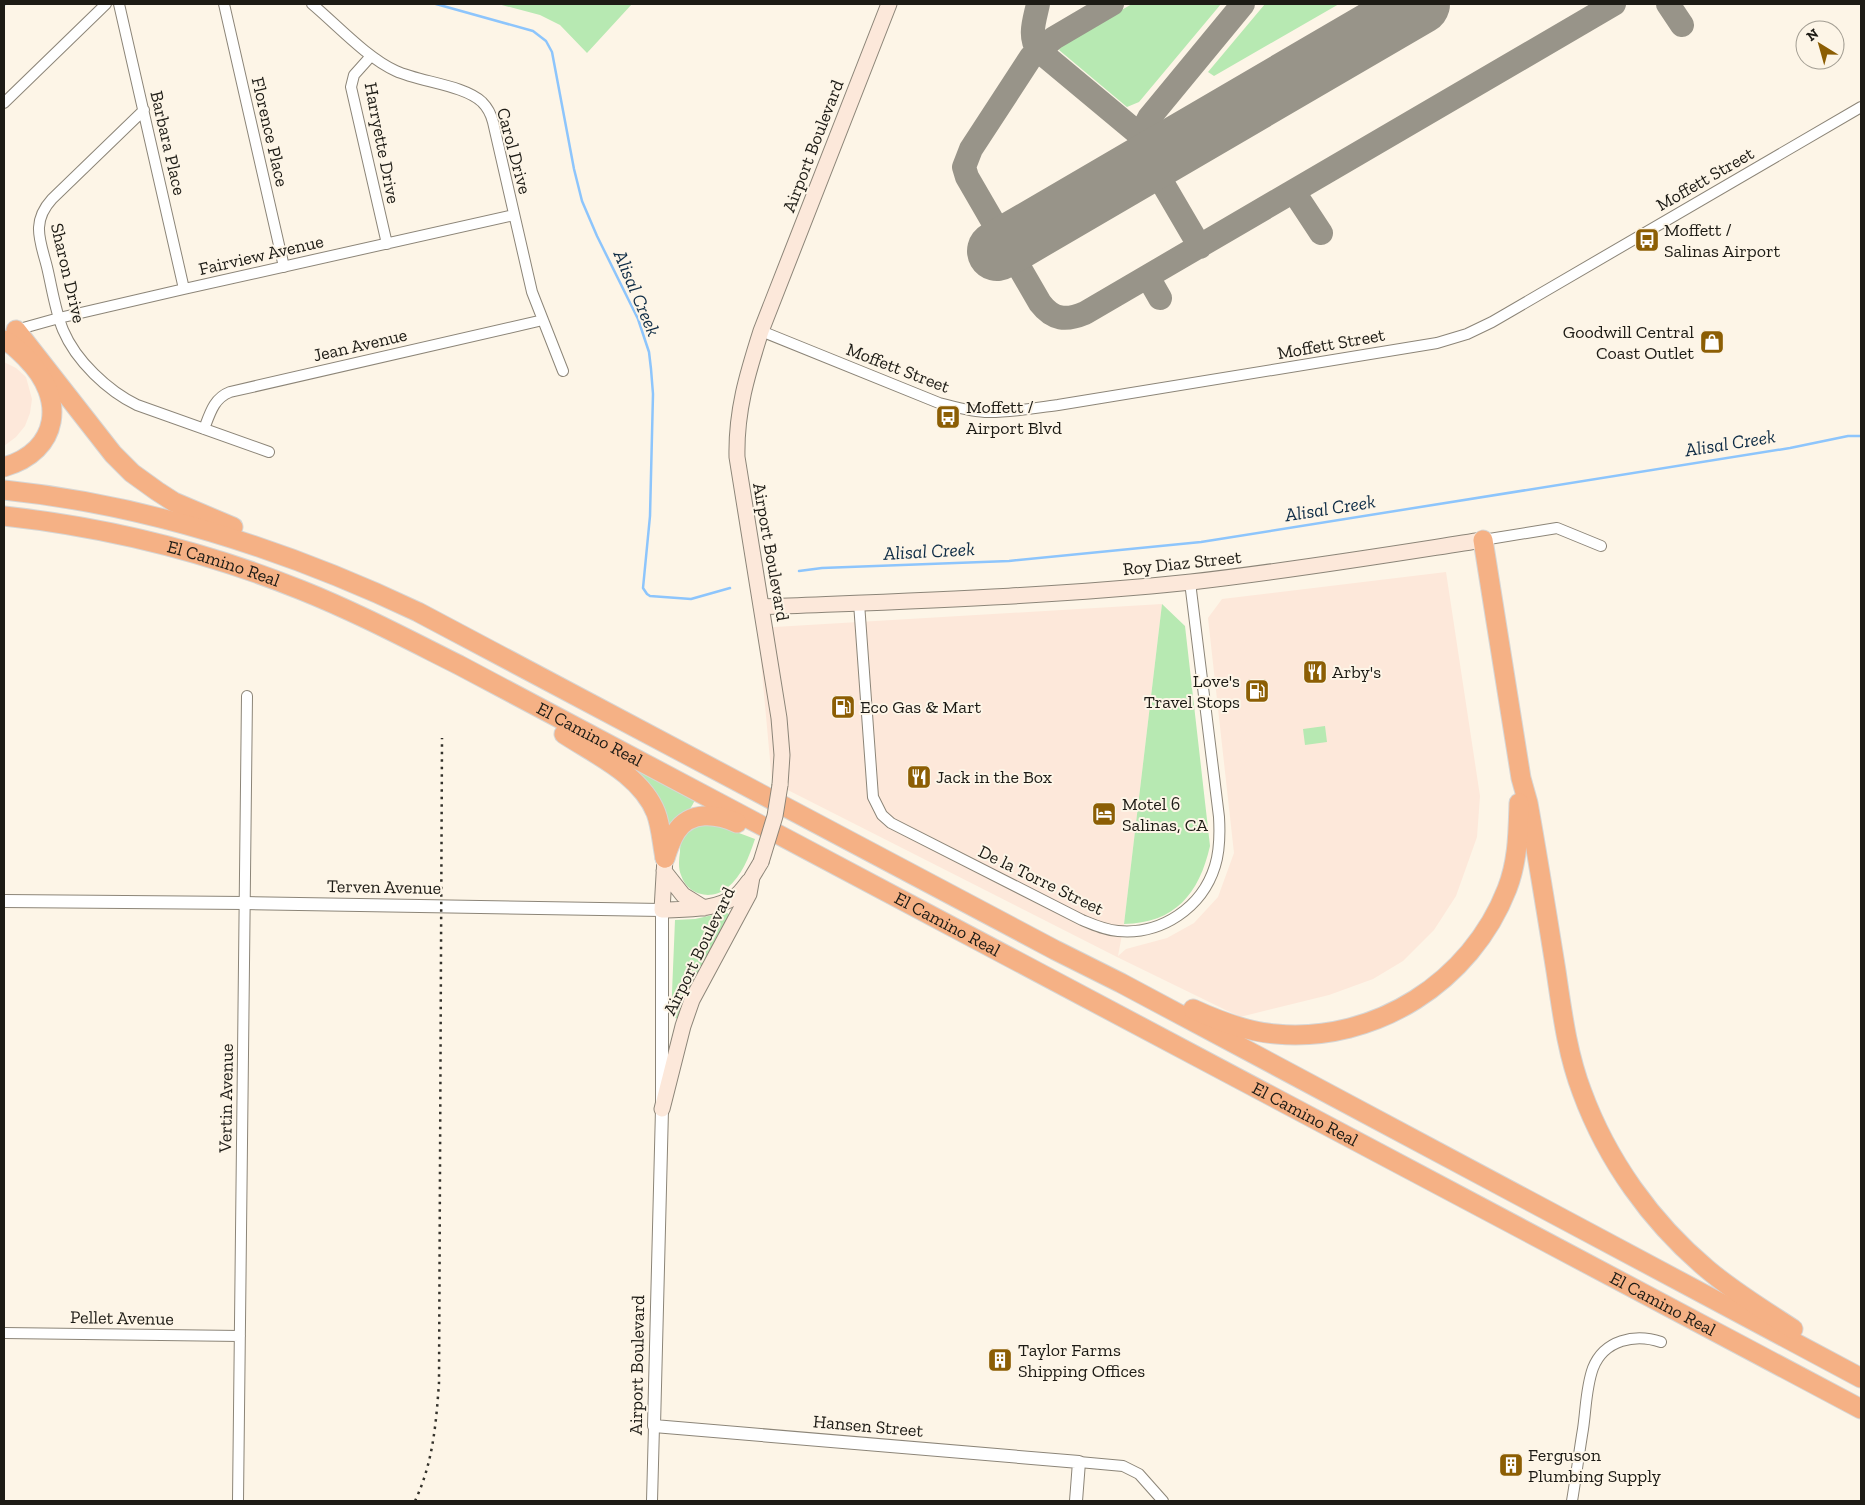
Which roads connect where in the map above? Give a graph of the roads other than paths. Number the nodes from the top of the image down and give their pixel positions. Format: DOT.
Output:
graph roads {
  1 [pos="106,4"];
  2 [pos="119,4"];
  3 [pos="224,4"];
  4 [pos="312,4"];
  5 [pos="889,4"];
  6 [pos="372,56"];
  7 [pos="4,104"];
  8 [pos="1861,107"];
  9 [pos="144,110"];
  10 [pos="514,215"];
  11 [pos="387,244"];
  12 [pos="284,267"];
  13 [pos="184,289"];
  14 [pos="59,318"];
  15 [pos="543,320"];
  16 [pos="761,331"];
  17 [pos="10,335"];
  18 [pos="563,371"];
  19 [pos="204,429"];
  20 [pos="269,452"];
  21 [pos="4,467"];
  22 [pos="4,490"];
  23 [pos="4,516"];
  24 [pos="4,529"];
  25 [pos="1484,540"];
  26 [pos="1601,546"];
  27 [pos="192,553"];
  28 [pos="311,565"];
  29 [pos="1190,582"];
  30 [pos="859,603"];
  31 [pos="761,607"];
  32 [pos="459,665"];
  33 [pos="247,696"];
  34 [pos="1520,778"];
  35 [pos="664,864"];
  36 [pos="836,866"];
  37 [pos="752,877"];
  38 [pos="4,901"];
  39 [pos="245,903"];
  40 [pos="704,908"];
  41 [pos="662,910"];
  42 [pos="1121,983"];
  43 [pos="662,1109"];
  44 [pos="4,1333"];
  45 [pos="240,1336"];
  46 [pos="1661,1342"];
  47 [pos="1861,1376"];
  48 [pos="1861,1409"];
  49 [pos="654,1426"];
  50 [pos="1079,1462"];
  51 [pos="238,1501"];
  52 [pos="652,1501"];
  53 [pos="1076,1501"];
  54 [pos="1163,1501"];
  55 [pos="1572,1501"];
  1 -- 7 [label="street"];
  2 -- 9 [label="street, Barbara Place"];
  3 -- 12 [label="street, Florence Place"];
  4 -- 6 [label="street, Carol Drive"];
  5 -- 16 [label="main road, Airport Boulevard"];
  6 -- 10 [label="street, Carol Drive"];
  6 -- 11 [label="street, Harryette Drive"];
  8 -- 16 [label="street, Moffett Street"];
  9 -- 13 [label="street, Barbara Place"];
  9 -- 14 [label="street, Sharon Drive"];
  10 -- 11 [label="street, Fairview Avenue"];
  10 -- 15 [label="street, Carol Drive"];
  11 -- 12 [label="street, Fairview Avenue"];
  12 -- 13 [label="street, Fairview Avenue"];
  13 -- 14 [label="street, Fairview Avenue"];
  14 -- 17 [label="street, Fairview Avenue"];
  14 -- 19 [label="street, Sharon Drive"];
  15 -- 18 [label="street, Carol Drive"];
  15 -- 19 [label="street, Jean Avenue"];
  16 -- 31 [label="main road, Airport Boulevard"];
  17 -- 21 [label="highway"];
  17 -- 28 [label="highway"];
  19 -- 20 [label="street, Sharon Drive"];
  22 -- 28 [label="highway, El Camino Real"];
  23 -- 27 [label="highway, El Camino Real"];
  24 -- 27 [label="highway"];
  25 -- 26 [label="street, Roy Diaz Street"];
  25 -- 29 [label="main road, Roy Diaz Street"];
  25 -- 34 [label="highway"];
  27 -- 32 [label="highway, El Camino Real"];
  28 -- 42 [label="highway, El Camino Real"];
  29 -- 30 [label="main road, Roy Diaz Street"];
  29 -- 30 [label="street, De la Torre Street"];
  30 -- 31 [label="main road, Roy Diaz Street"];
  31 -- 37 [label="main road, Airport Boulevard, bridge"];
  32 -- 35 [label="highway"];
  32 -- 36 [label="highway, El Camino Real"];
  33 -- 39 [label="street, Vertin Avenue"];
  34 -- 42 [label="highway"];
  34 -- 47 [label="highway"];
  35 -- 36 [label="highway"];
  35 -- 40 [label="main road"];
  35 -- 41 [label="main road"];
  36 -- 48 [label="highway, El Camino Real"];
  37 -- 40 [label="main road, Terven Avenue"];
  37 -- 43 [label="main road, Airport Boulevard"];
  38 -- 39 [label="street, Terven Avenue"];
  39 -- 41 [label="street, Terven Avenue"];
  39 -- 45 [label="street, Vertin Avenue"];
  40 -- 41 [label="main road, Terven Avenue"];
  41 -- 43 [label="street, Airport Boulevard"];
  42 -- 47 [label="highway, El Camino Real"];
  43 -- 49 [label="street, Airport Boulevard"];
  44 -- 45 [label="street, Pellet Avenue"];
  45 -- 51 [label="street, Vertin Avenue"];
  46 -- 55 [label="street"];
  49 -- 50 [label="street, Hansen Street"];
  49 -- 52 [label="street, Airport Boulevard"];
  50 -- 53 [label="street"];
  50 -- 54 [label="street"];
}
